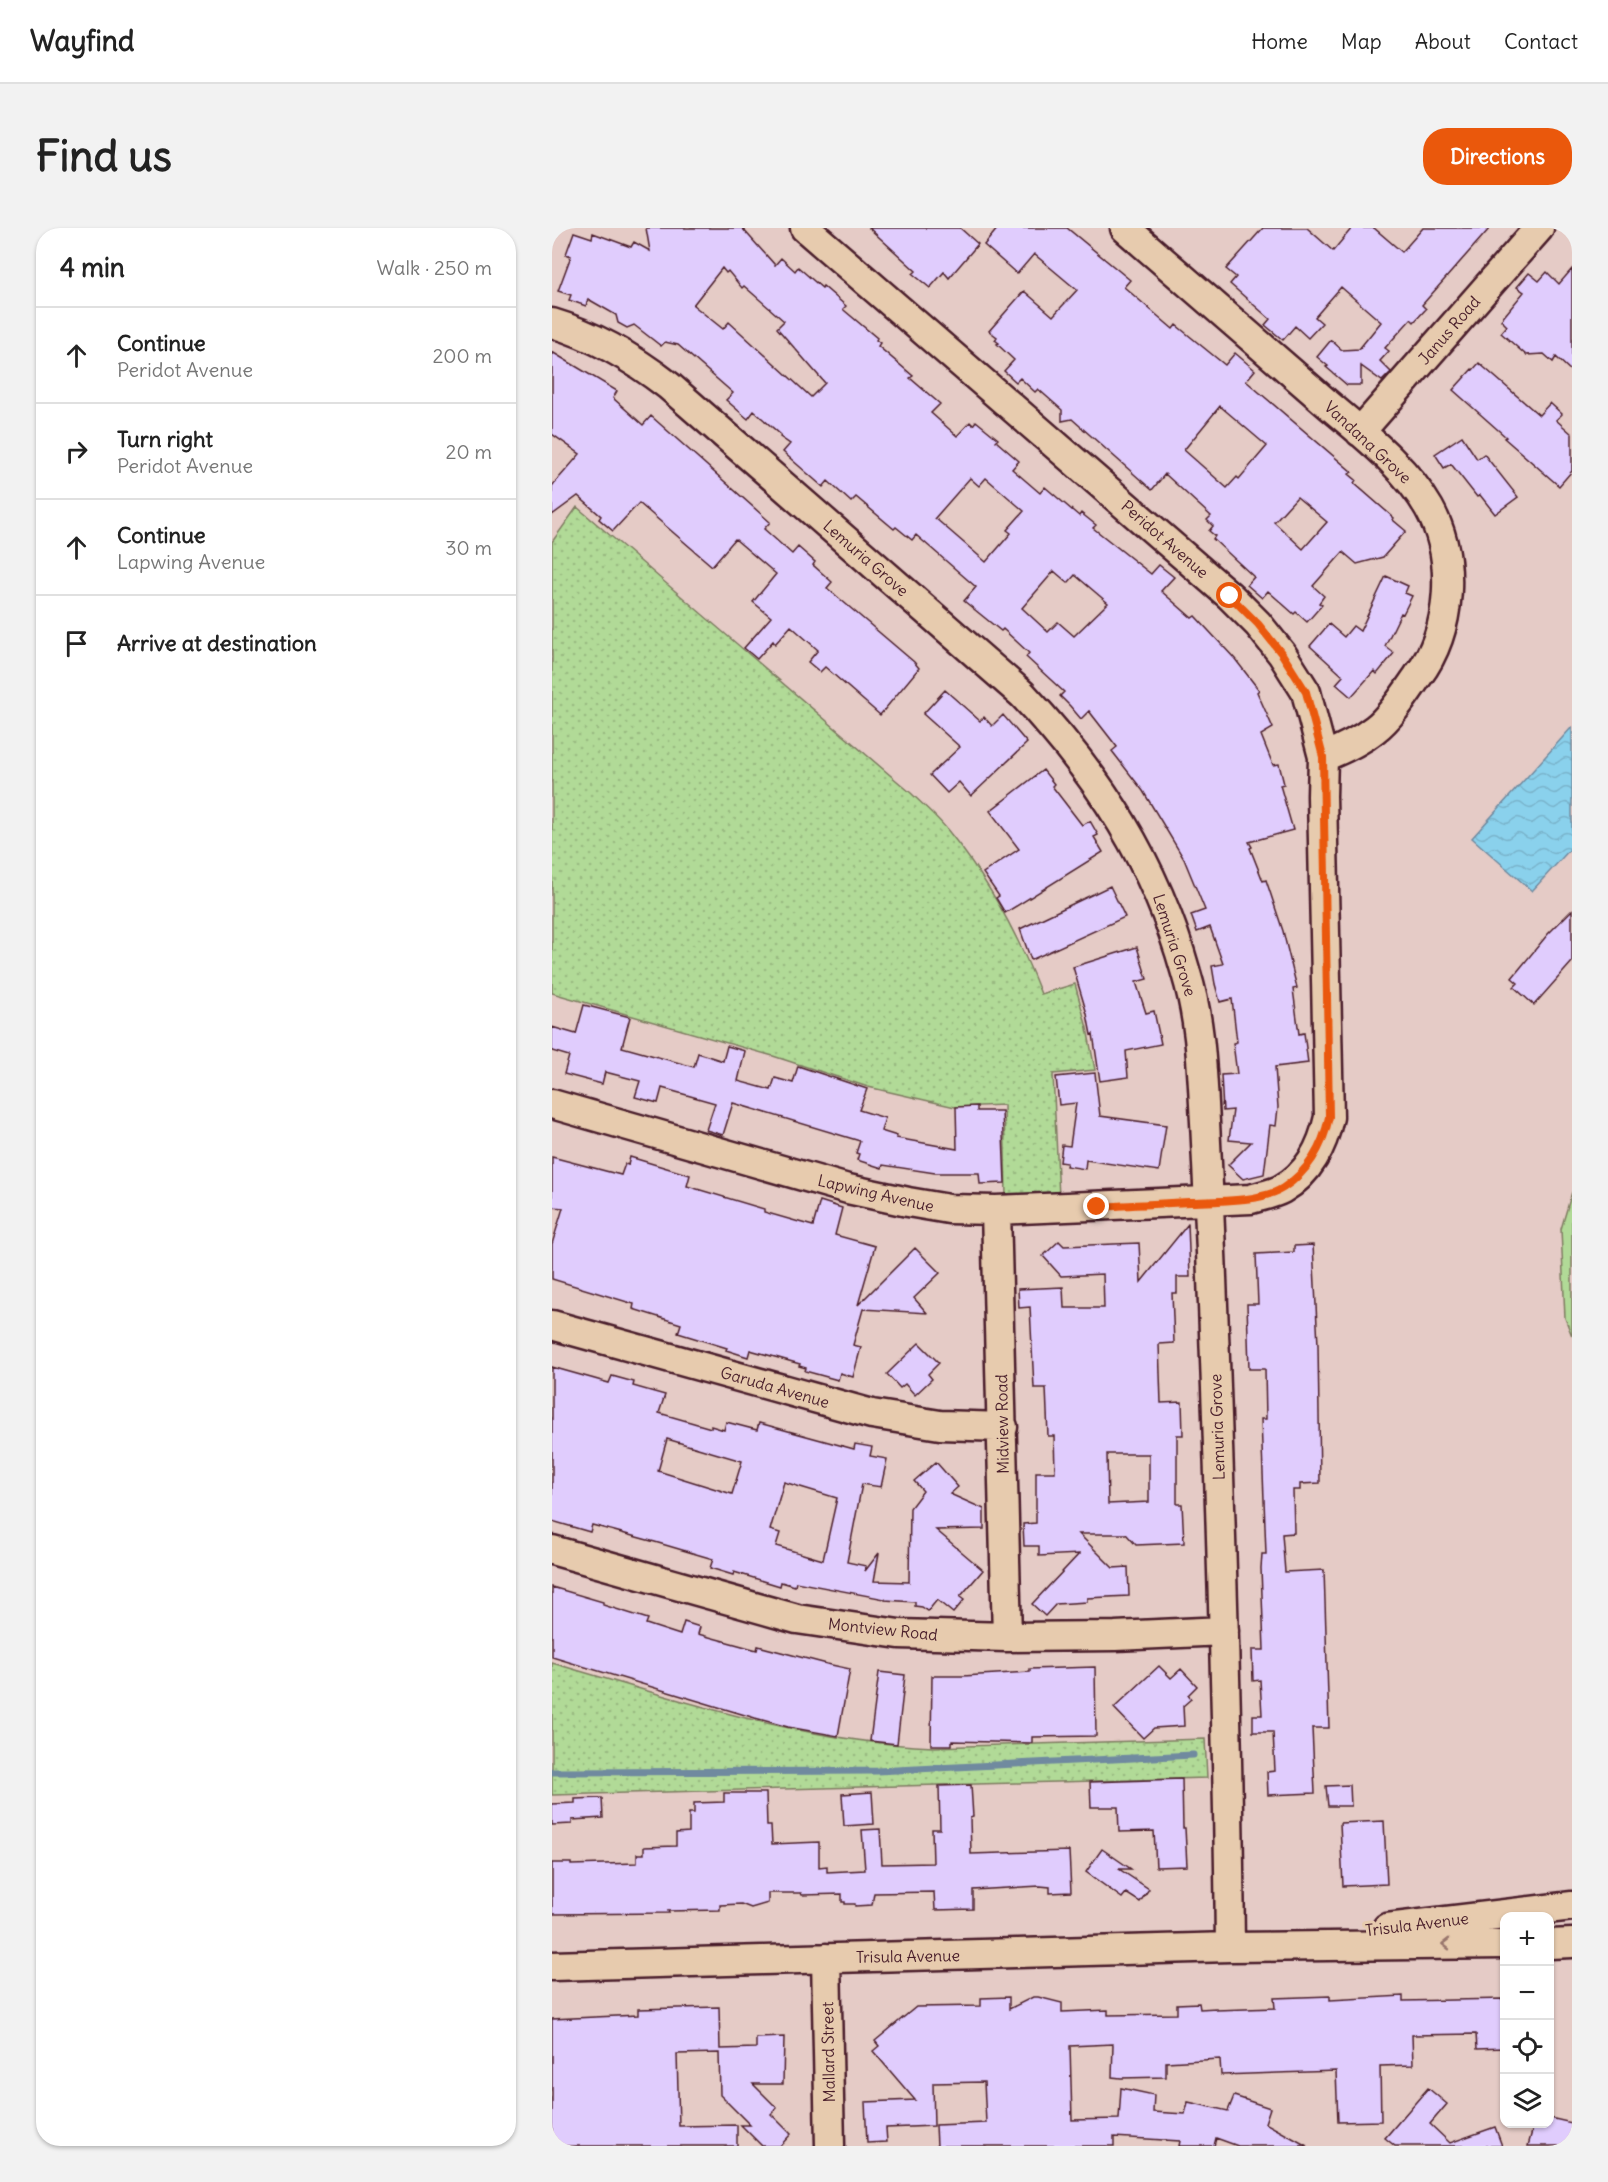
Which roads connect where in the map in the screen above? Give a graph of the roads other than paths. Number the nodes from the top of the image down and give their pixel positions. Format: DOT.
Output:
graph roads {
  1 [pos="805,228"];
  2 [pos="1125,228"];
  3 [pos="1539,228"];
  4 [pos="552,323"];
  5 [pos="1360,432"];
  6 [pos="1323,757"];
  7 [pos="552,1104"];
  8 [pos="1209,1201"];
  9 [pos="996,1210"];
  10 [pos="552,1325"];
  11 [pos="1003,1427"];
  12 [pos="552,1550"];
  13 [pos="1224,1631"];
  14 [pos="1007,1638"];
  15 [pos="1572,1906"];
  16 [pos="1572,1942"];
  17 [pos="1500,1944"];
  18 [pos="1554,1944"];
  19 [pos="1230,1947"];
  20 [pos="1263,1947"];
  21 [pos="826,1958"];
  22 [pos="552,1966"];
  23 [pos="830,2146"];
  1 -- 6 [label="street, Peridot Avenue"];
  2 -- 5 [label="street, Vandana Grove"];
  3 -- 5 [label="street, Janus Road"];
  4 -- 8 [label="street, Lemuria Grove"];
  5 -- 6 [label="street, Vandana Grove"];
  6 -- 8 [label="street, Peridot Avenue"];
  7 -- 9 [label="street, Lapwing Avenue"];
  8 -- 9 [label="street, Lapwing Avenue"];
  8 -- 13 [label="street, Lemuria Grove"];
  9 -- 11 [label="street, Midview Road"];
  10 -- 11 [label="street, Garuda Avenue"];
  11 -- 14 [label="street, Midview Road"];
  12 -- 14 [label="street, Montview Road"];
  13 -- 14 [label="street, Montview Road"];
  13 -- 19 [label="street, Lemuria Grove"];
  15 -- 20 [label="street, Trisula Avenue"];
  16 -- 18 [label="street"];
  17 -- 20 [label="street, Trisula Avenue, one-way"];
  19 -- 20 [label="street, Trisula Avenue"];
  19 -- 21 [label="street, Trisula Avenue"];
  21 -- 22 [label="street, Trisula Avenue"];
  21 -- 23 [label="street, Mallard Street"];
}
